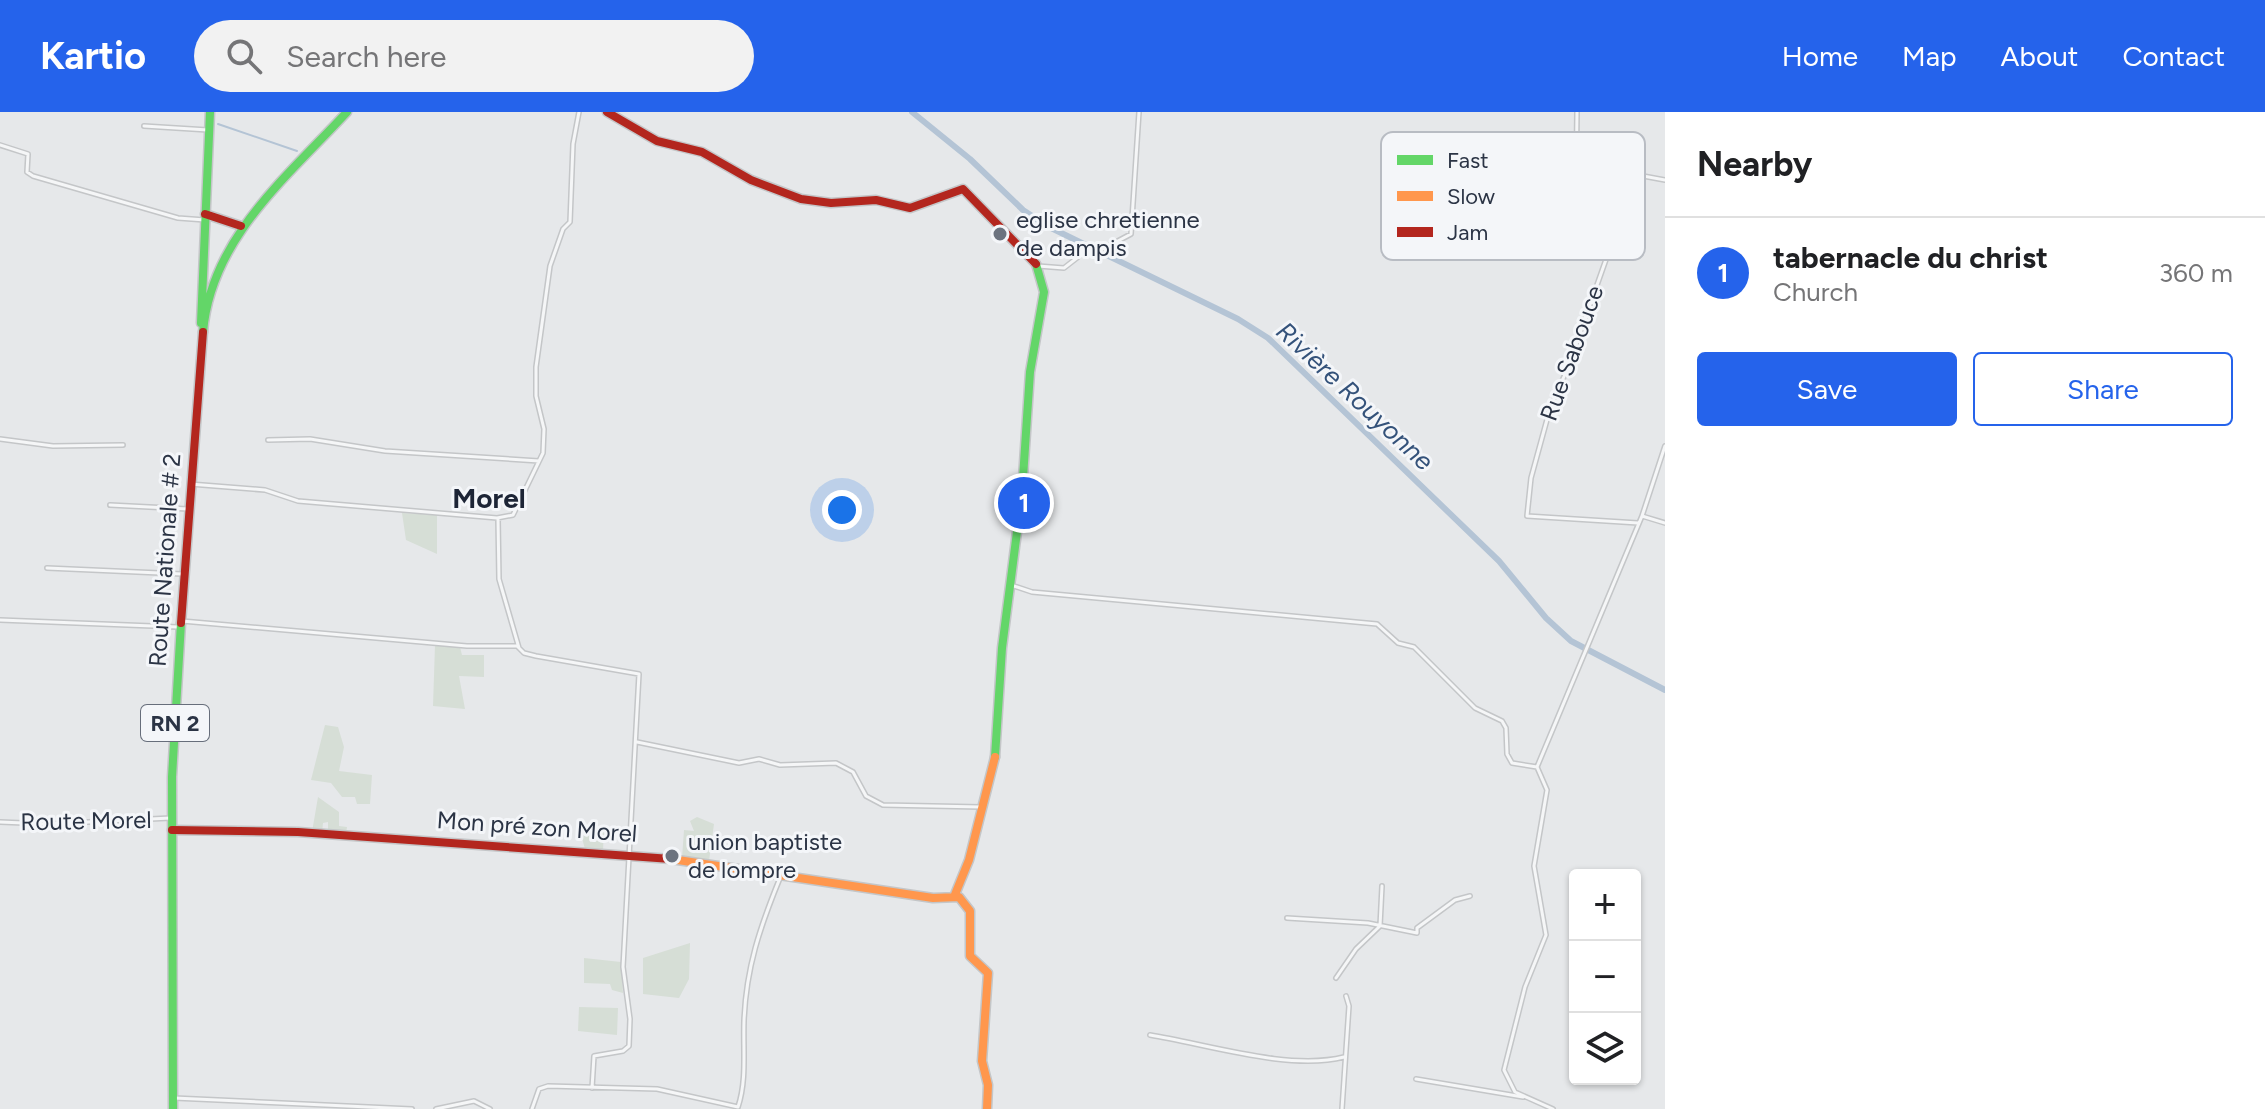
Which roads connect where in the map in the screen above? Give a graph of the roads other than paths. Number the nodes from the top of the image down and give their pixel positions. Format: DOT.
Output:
graph roads {
  1 [pos="210,112"];
  2 [pos="347,112"];
  3 [pos="579,112"];
  4 [pos="607,112"];
  5 [pos="1139,112"];
  6 [pos="1577,112"];
  7 [pos="144,126"];
  8 [pos="209,131"];
  9 [pos="1577,132"];
  10 [pos="0,145"];
  11 [pos="1645,176"];
  12 [pos="1665,180"];
  13 [pos="205,217"];
  14 [pos="241,226"];
  15 [pos="1606,260"];
  16 [pos="1038,266"];
  17 [pos="201,338"];
  18 [pos="0,439"];
  19 [pos="268,440"];
  20 [pos="123,445"];
  21 [pos="1665,446"];
  22 [pos="539,461"];
  23 [pos="189,484"];
  24 [pos="110,505"];
  25 [pos="188,509"];
  26 [pos="1642,516"];
  27 [pos="497,518"];
  28 [pos="1638,523"];
  29 [pos="1665,523"];
  30 [pos="47,568"];
  31 [pos="185,574"];
  32 [pos="1011,585"];
  33 [pos="0,620"];
  34 [pos="182,624"];
  35 [pos="519,648"];
  36 [pos="637,742"];
  37 [pos="1537,767"];
  38 [pos="981,807"];
  39 [pos="172,818"];
  40 [pos="0,822"];
  41 [pos="172,830"];
  42 [pos="627,853"];
  43 [pos="780,876"];
  44 [pos="1382,886"];
  45 [pos="1470,896"];
  46 [pos="954,897"];
  47 [pos="1287,918"];
  48 [pos="1380,926"];
  49 [pos="1336,978"];
  50 [pos="1346,996"];
  51 [pos="1150,1035"];
  52 [pos="1344,1057"];
  53 [pos="1416,1079"];
  54 [pos="592,1088"];
  55 [pos="1523,1097"];
  56 [pos="174,1098"];
  57 [pos="738,1108"];
  58 [pos="173,1109"];
  59 [pos="412,1109"];
  60 [pos="436,1109"];
  61 [pos="490,1109"];
  62 [pos="532,1109"];
  63 [pos="987,1109"];
  64 [pos="1342,1109"];
  65 [pos="1553,1109"];
  1 -- 8 [label="street"];
  2 -- 14 [label="street, Route Nationale # 2 / RN 2"];
  3 -- 22 [label="street"];
  4 -- 16 [label="street"];
  5 -- 16 [label="street"];
  6 -- 9 [label="street, Rue Sabouce"];
  7 -- 8 [label="street"];
  8 -- 13 [label="street"];
  10 -- 13 [label="street"];
  11 -- 12 [label="street"];
  13 -- 14 [label="street"];
  13 -- 17 [label="street"];
  14 -- 17 [label="street, Route Nationale # 2 / RN 2"];
  15 -- 28 [label="street, Rue Sabouce"];
  16 -- 32 [label="street"];
  17 -- 23 [label="street, Route Nationale # 2 / RN 2"];
  18 -- 20 [label="street"];
  19 -- 22 [label="street"];
  21 -- 26 [label="street"];
  22 -- 27 [label="street"];
  23 -- 25 [label="street, Route Nationale # 2 / RN 2"];
  23 -- 27 [label="street"];
  24 -- 25 [label="street"];
  25 -- 31 [label="street, Route Nationale # 2 / RN 2"];
  26 -- 28 [label="street"];
  26 -- 29 [label="street"];
  27 -- 35 [label="street"];
  28 -- 37 [label="street"];
  30 -- 31 [label="street"];
  31 -- 34 [label="street, Route Nationale # 2 / RN 2"];
  32 -- 37 [label="street"];
  32 -- 38 [label="street"];
  33 -- 34 [label="street"];
  34 -- 35 [label="street"];
  34 -- 39 [label="street, Route Nationale # 2 / RN 2"];
  35 -- 36 [label="street"];
  36 -- 38 [label="street"];
  36 -- 42 [label="street"];
  37 -- 55 [label="street"];
  38 -- 46 [label="street"];
  39 -- 40 [label="street, Route Morel"];
  39 -- 41 [label="street, Route Nationale # 2 / RN 2"];
  41 -- 42 [label="street, Mon pré zon Morel"];
  41 -- 56 [label="street, Route Nationale # 2 / RN 2"];
  42 -- 43 [label="street, Mon pré zon Morel"];
  42 -- 54 [label="street"];
  43 -- 46 [label="street, Mon pré zon Morel"];
  43 -- 57 [label="street"];
  44 -- 48 [label="street"];
  45 -- 48 [label="street"];
  46 -- 63 [label="street"];
  47 -- 48 [label="street"];
  48 -- 49 [label="street"];
  50 -- 52 [label="street"];
  51 -- 52 [label="street"];
  52 -- 64 [label="street"];
  53 -- 55 [label="street"];
  54 -- 57 [label="street"];
  54 -- 62 [label="street"];
  55 -- 65 [label="street"];
  56 -- 58 [label="street, Route Nationale # 2 / RN 2"];
  56 -- 59 [label="street"];
  60 -- 61 [label="street"];
}
